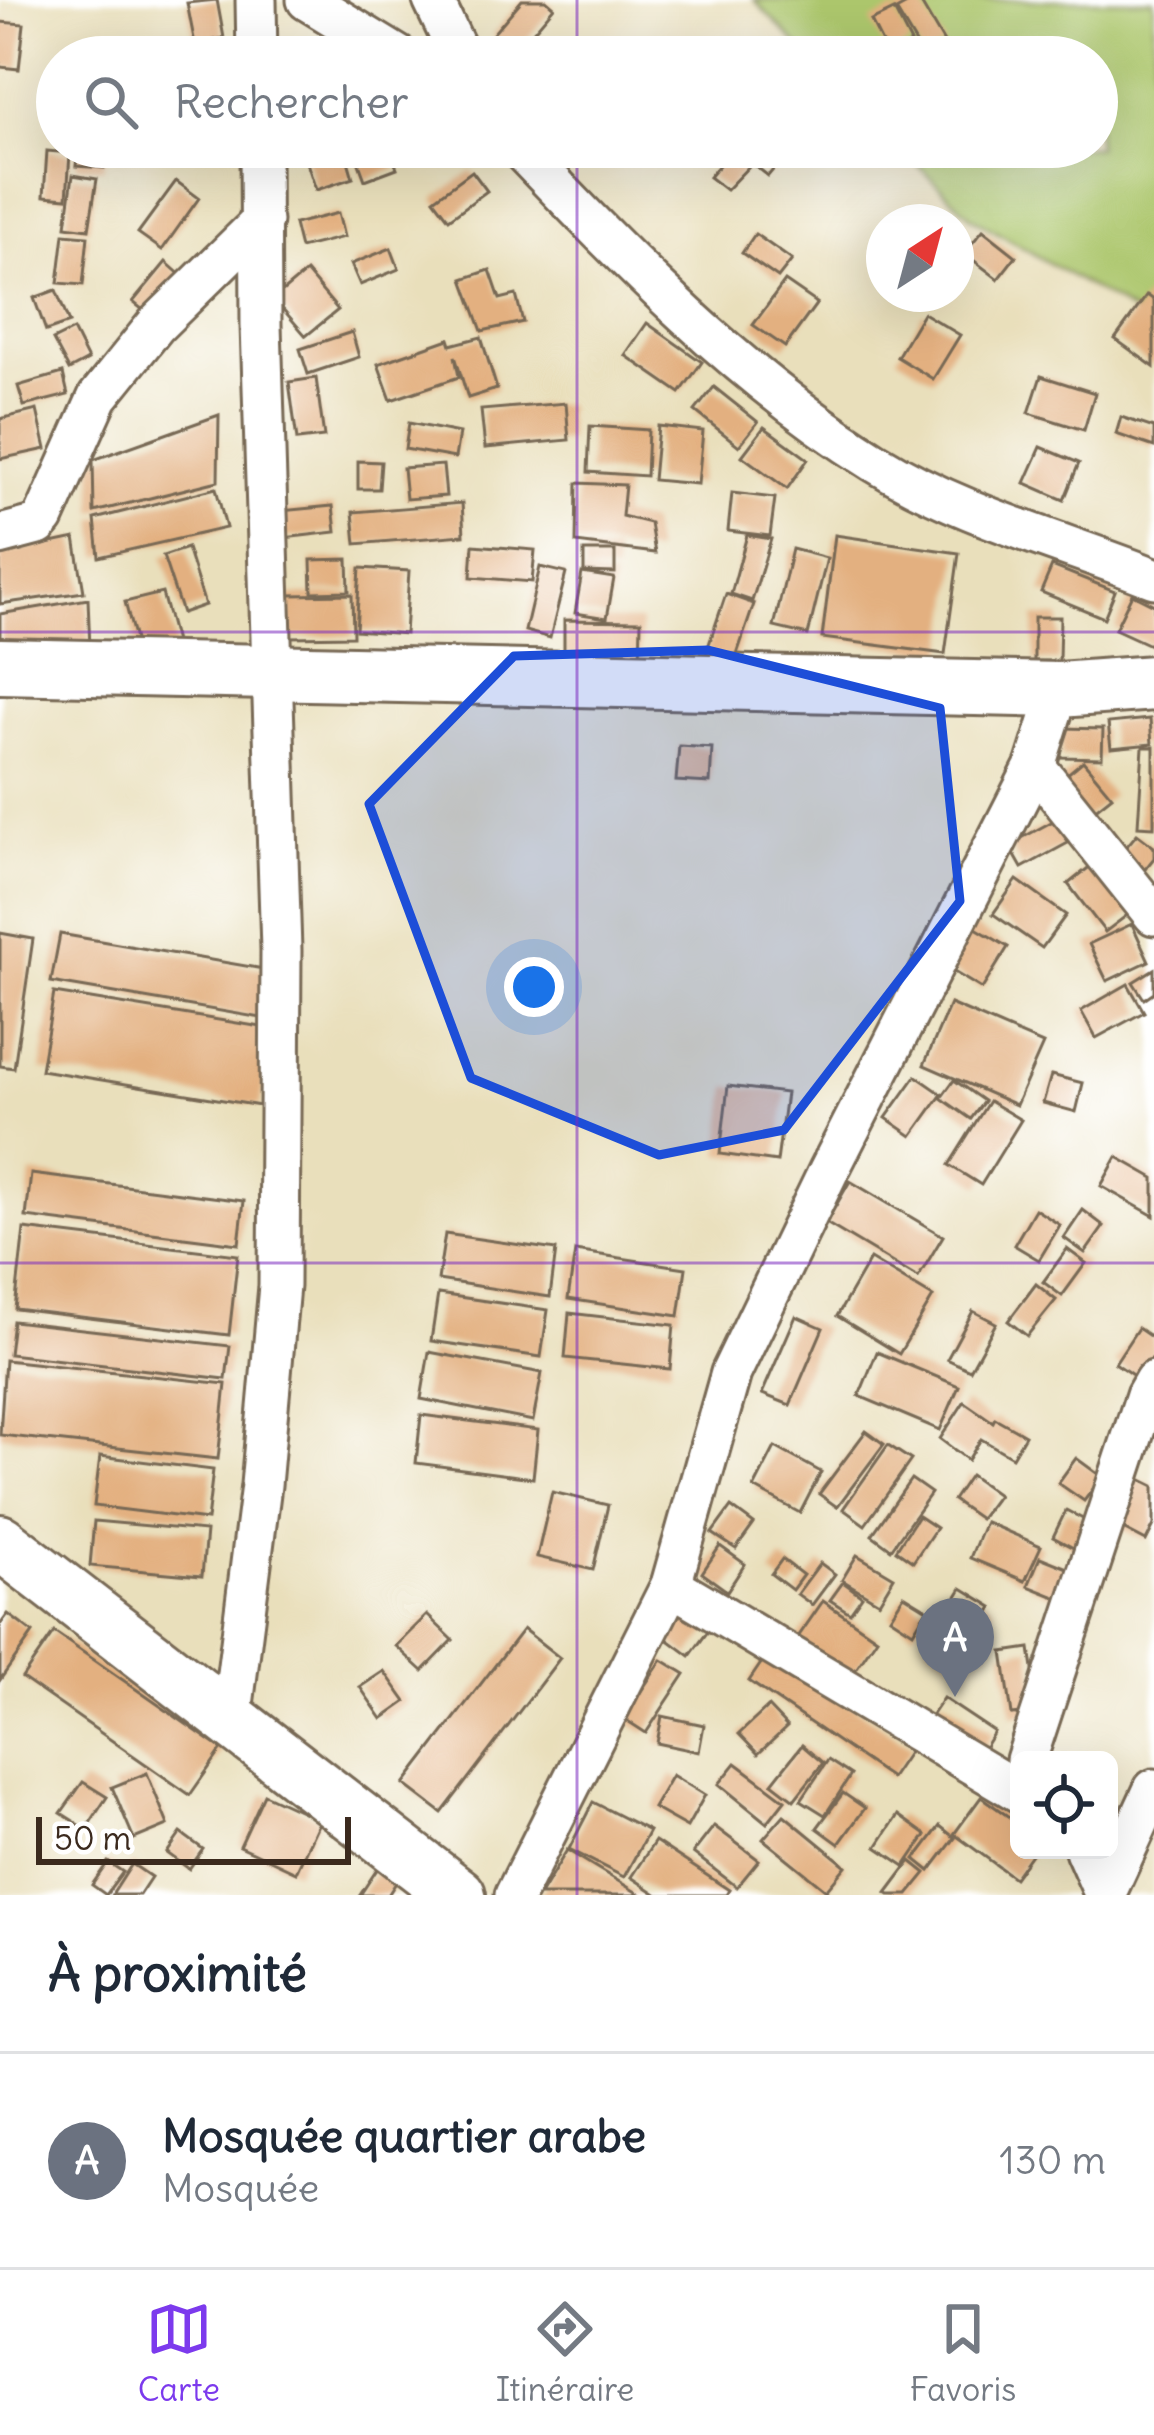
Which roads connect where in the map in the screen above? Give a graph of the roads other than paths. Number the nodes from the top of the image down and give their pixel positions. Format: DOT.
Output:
graph roads {
  1 [pos="256,0"];
  2 [pos="307,0"];
  3 [pos="433,0"];
  4 [pos="257,36"];
  5 [pos="366,36"];
  6 [pos="450,36"];
  7 [pos="261,168"];
  8 [pos="538,168"];
  9 [pos="262,220"];
  10 [pos="0,535"];
  11 [pos="1154,578"];
  12 [pos="0,666"];
  13 [pos="275,674"];
  14 [pos="1154,683"];
  15 [pos="1059,690"];
  16 [pos="1035,766"];
  17 [pos="1154,915"];
  18 [pos="1154,1381"];
  19 [pos="0,1542"];
  20 [pos="671,1585"];
  21 [pos="231,1721"];
  22 [pos="1029,1751"];
  23 [pos="1010,1774"];
  24 [pos="1154,1789"];
  25 [pos="1089,1859"];
  26 [pos="458,1895"];
  27 [pos="515,1895"];
  28 [pos="1105,1895"];
  1 -- 4 [label="street"];
  2 -- 5 [label="street"];
  3 -- 6 [label="street"];
  7 -- 9 [label="street"];
  8 -- 11 [label="street"];
  9 -- 10 [label="street"];
  9 -- 13 [label="street"];
  12 -- 13 [label="street"];
  13 -- 15 [label="street"];
  13 -- 21 [label="street"];
  14 -- 15 [label="street"];
  15 -- 16 [label="street"];
  16 -- 17 [label="street"];
  16 -- 20 [label="street"];
  18 -- 22 [label="street"];
  19 -- 21 [label="street"];
  20 -- 23 [label="street"];
  20 -- 27 [label="street"];
  21 -- 26 [label="street"];
  24 -- 28 [label="street"];
  25 -- 28 [label="street"];
}
